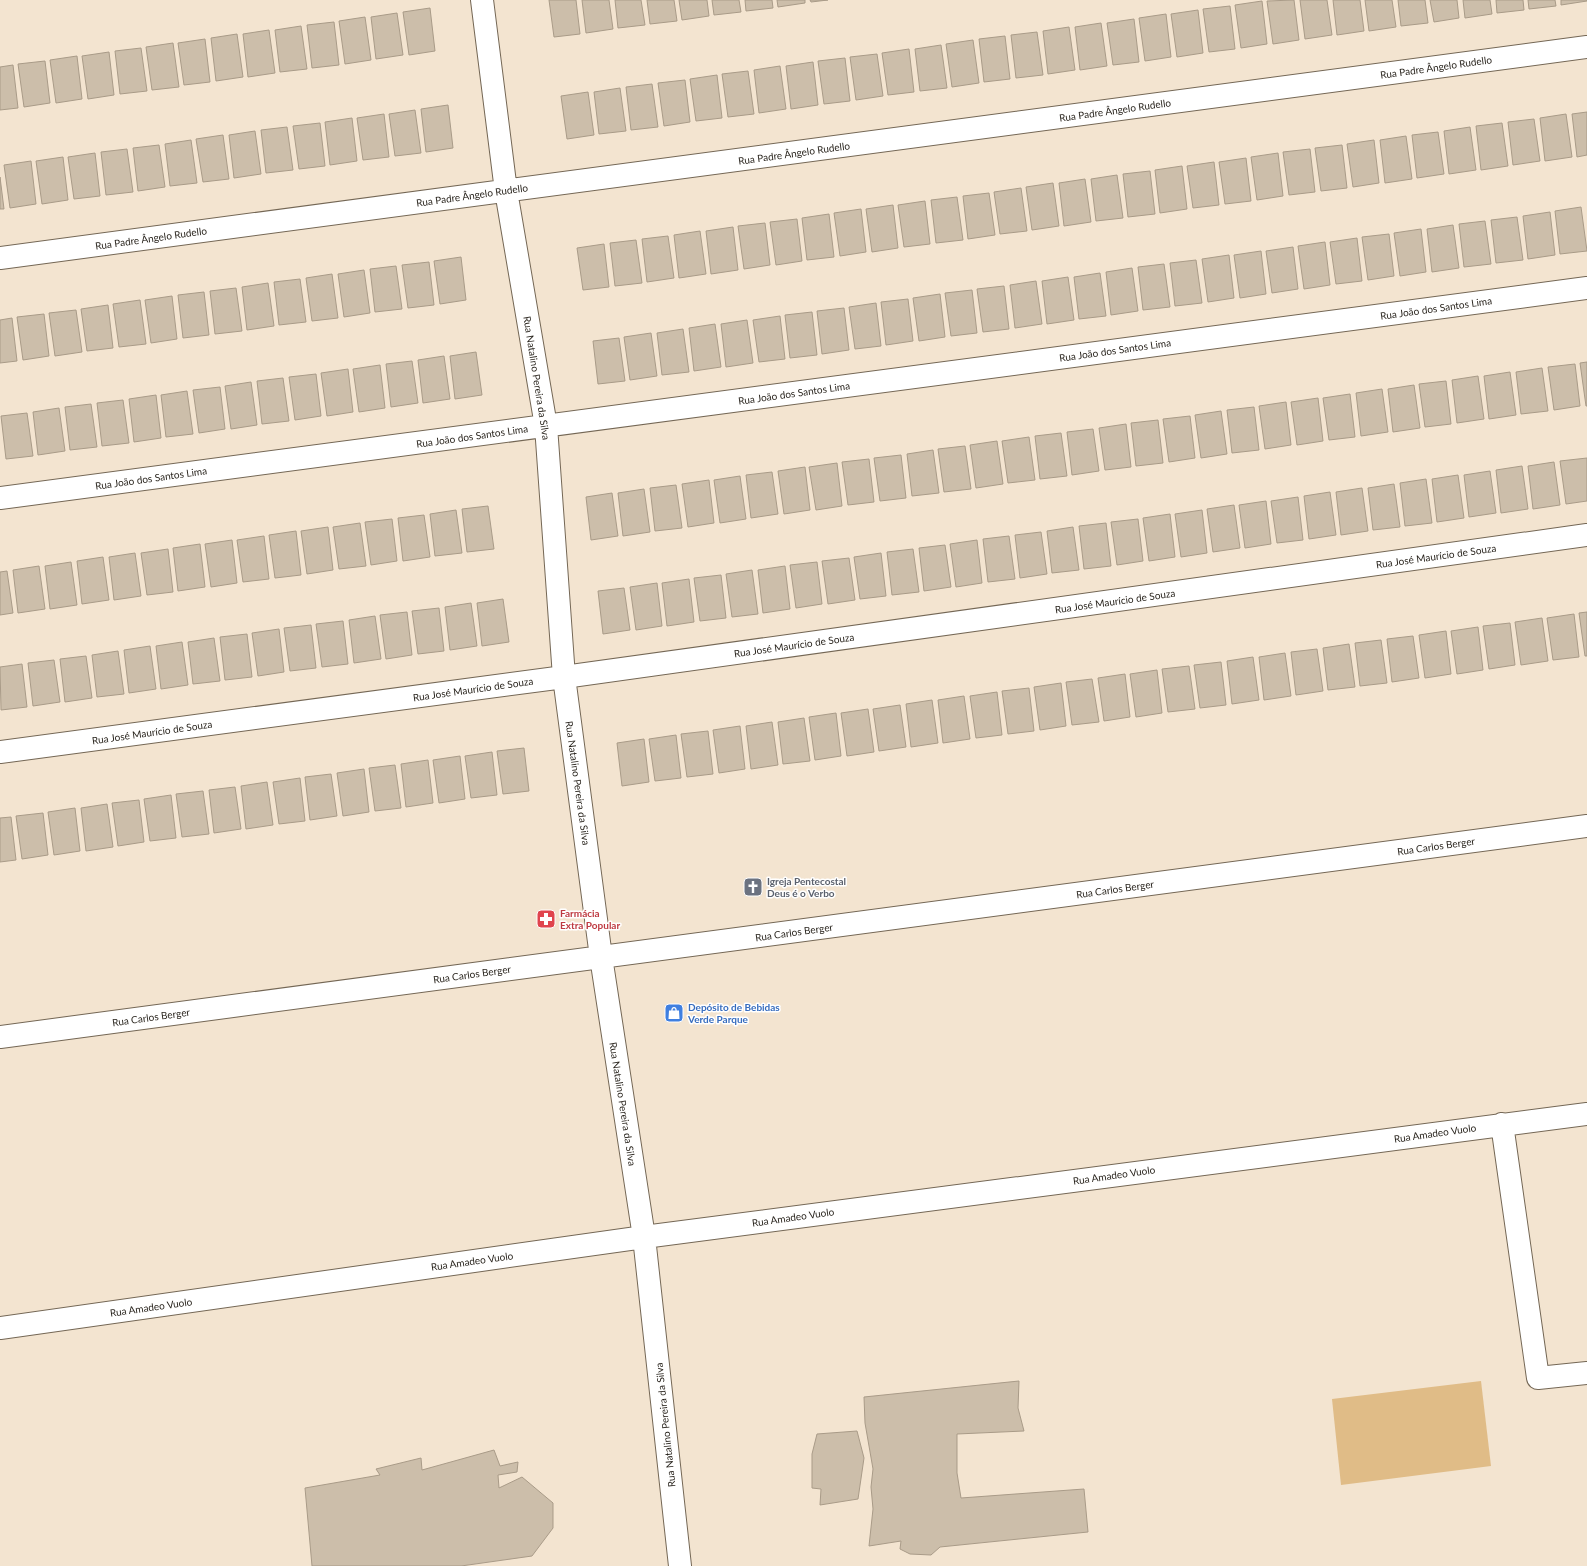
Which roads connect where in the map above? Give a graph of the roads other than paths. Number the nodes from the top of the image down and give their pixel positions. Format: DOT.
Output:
graph roads {
  1 [pos="482,0"];
  2 [pos="1587,47"];
  3 [pos="506,191"];
  4 [pos="0,258"];
  5 [pos="1587,288"];
  6 [pos="546,426"];
  7 [pos="0,498"];
  8 [pos="1587,535"];
  9 [pos="564,677"];
  10 [pos="0,752"];
  11 [pos="1587,826"];
  12 [pos="601,957"];
  13 [pos="0,1037"];
  14 [pos="1587,1114"];
  15 [pos="1502,1124"];
  16 [pos="644,1237"];
  17 [pos="0,1328"];
  18 [pos="1587,1373"];
  19 [pos="680,1566"];
  1 -- 3 [label="street, Rua Natalino Pereira da Silva"];
  2 -- 3 [label="street, Rua Padre Ângelo Rudello"];
  3 -- 4 [label="street, Rua Padre Ângelo Rudello"];
  3 -- 6 [label="street, Rua Natalino Pereira da Silva"];
  5 -- 6 [label="street, Rua João dos Santos Lima"];
  6 -- 7 [label="street, Rua João dos Santos Lima"];
  6 -- 9 [label="street, Rua Natalino Pereira da Silva"];
  8 -- 9 [label="street, Rua José Maurício de Souza"];
  9 -- 10 [label="street, Rua José Maurício de Souza"];
  9 -- 12 [label="street, Rua Natalino Pereira da Silva"];
  11 -- 12 [label="street, Rua Carlos Berger"];
  12 -- 13 [label="street, Rua Carlos Berger"];
  12 -- 16 [label="street, Rua Natalino Pereira da Silva"];
  14 -- 15 [label="street, Rua Amadeo Vuolo"];
  15 -- 16 [label="street, Rua Amadeo Vuolo"];
  15 -- 18 [label="street"];
  16 -- 17 [label="street, Rua Amadeo Vuolo"];
  16 -- 19 [label="street, Rua Natalino Pereira da Silva"];
}
